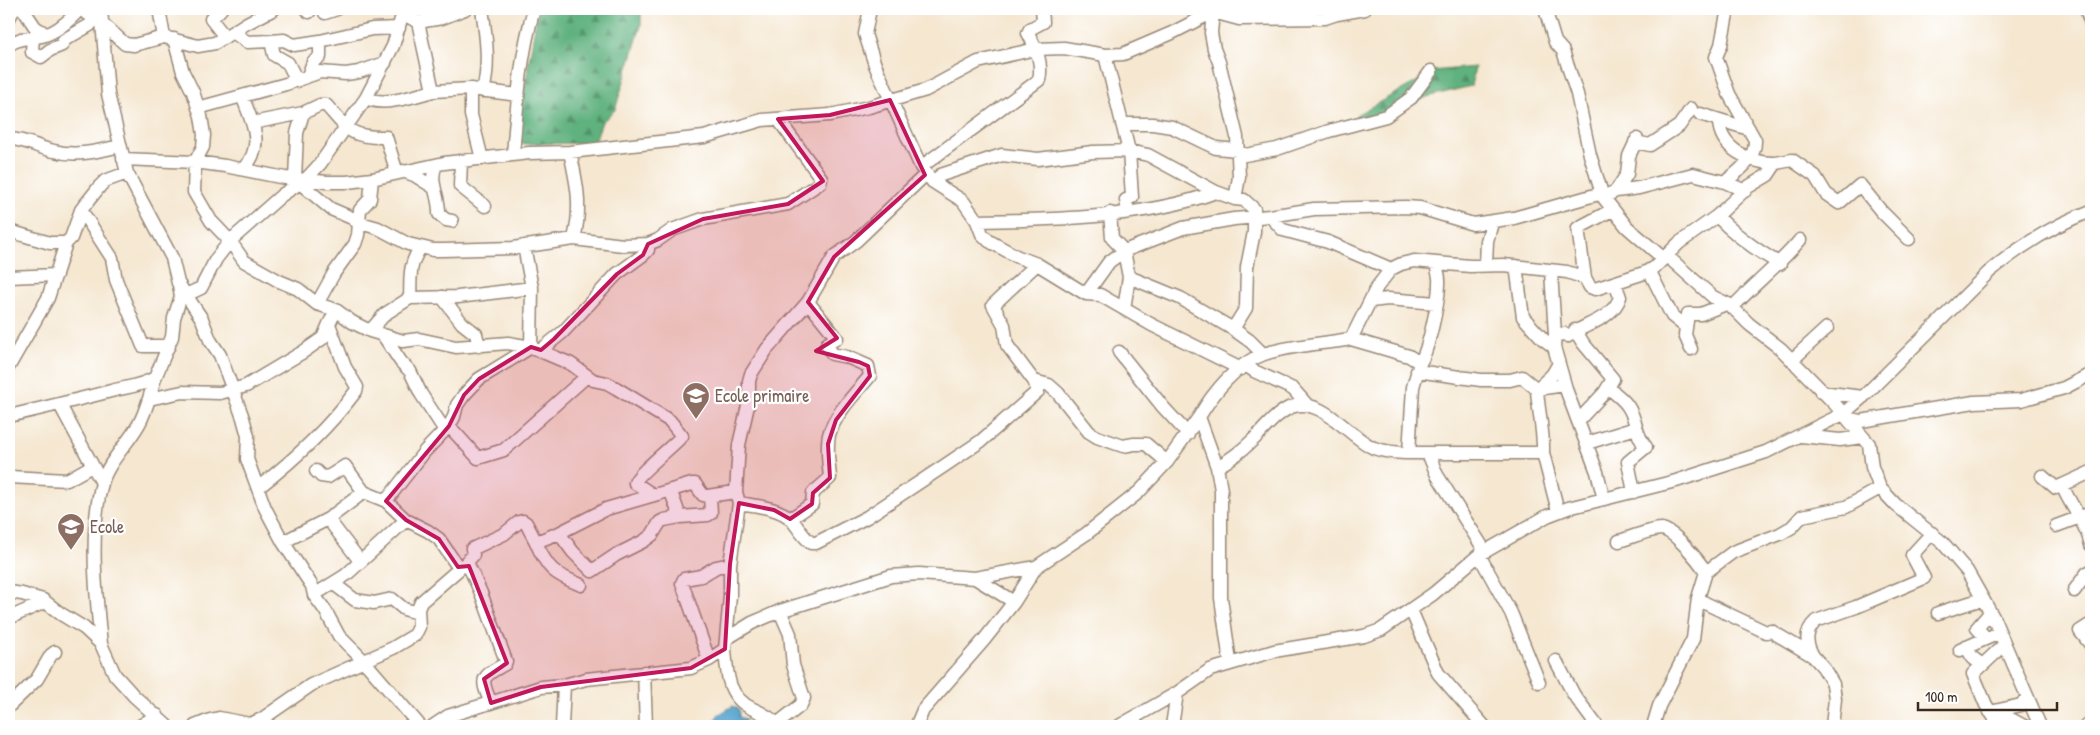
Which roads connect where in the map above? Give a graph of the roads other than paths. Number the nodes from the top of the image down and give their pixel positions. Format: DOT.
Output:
graph roads {
  1 [pos="14,9"];
  2 [pos="23,9"];
  3 [pos="80,9"];
  4 [pos="159,9"];
  5 [pos="221,9"];
  6 [pos="274,9"];
  7 [pos="337,9"];
  8 [pos="465,9"];
  9 [pos="481,9"];
  10 [pos="534,9"];
  11 [pos="870,9"];
  12 [pos="1042,9"];
  13 [pos="1365,9"];
  14 [pos="1545,9"];
  15 [pos="1728,9"];
  16 [pos="2086,9"];
  17 [pos="1212,10"];
  18 [pos="403,11"];
  19 [pos="324,13"];
  20 [pos="99,17"];
  21 [pos="9,18"];
  22 [pos="418,22"];
  23 [pos="2091,24"];
  24 [pos="399,28"];
  25 [pos="46,34"];
  26 [pos="229,35"];
  27 [pos="32,37"];
  28 [pos="169,38"];
  29 [pos="271,41"];
  30 [pos="320,41"];
  31 [pos="9,45"];
  32 [pos="1036,49"];
  33 [pos="1105,55"];
  34 [pos="385,63"];
  35 [pos="1431,71"];
  36 [pos="302,78"];
  37 [pos="477,90"];
  38 [pos="433,91"];
  39 [pos="518,95"];
  40 [pos="242,96"];
  41 [pos="366,98"];
  42 [pos="890,100"];
  43 [pos="198,108"];
  44 [pos="303,113"];
  45 [pos="778,119"];
  46 [pos="1719,120"];
  47 [pos="252,124"];
  48 [pos="1122,124"];
  49 [pos="346,128"];
  50 [pos="1749,129"];
  51 [pos="9,139"];
  52 [pos="120,146"];
  53 [pos="1237,150"];
  54 [pos="1129,151"];
  55 [pos="570,152"];
  56 [pos="513,155"];
  57 [pos="1750,158"];
  58 [pos="123,159"];
  59 [pos="482,159"];
  60 [pos="461,161"];
  61 [pos="195,162"];
  62 [pos="1776,163"];
  63 [pos="436,165"];
  64 [pos="243,169"];
  65 [pos="400,172"];
  66 [pos="127,173"];
  67 [pos="927,175"];
  68 [pos="372,179"];
  69 [pos="300,181"];
  70 [pos="1725,182"];
  71 [pos="433,187"];
  72 [pos="1616,191"];
  73 [pos="1745,191"];
  74 [pos="1216,192"];
  75 [pos="1602,195"];
  76 [pos="1235,199"];
  77 [pos="485,206"];
  78 [pos="81,210"];
  79 [pos="1612,210"];
  80 [pos="2091,211"];
  81 [pos="1128,212"];
  82 [pos="1110,214"];
  83 [pos="1270,216"];
  84 [pos="1717,216"];
  85 [pos="1254,217"];
  86 [pos="452,221"];
  87 [pos="977,221"];
  88 [pos="358,222"];
  89 [pos="1492,223"];
  90 [pos="9,231"];
  91 [pos="574,239"];
  92 [pos="1909,239"];
  93 [pos="1800,240"];
  94 [pos="230,241"];
  95 [pos="66,243"];
  96 [pos="648,244"];
  97 [pos="524,246"];
  98 [pos="420,248"];
  99 [pos="1124,251"];
  100 [pos="1666,258"];
  101 [pos="1038,264"];
  102 [pos="1436,264"];
  103 [pos="1780,264"];
  104 [pos="1486,265"];
  105 [pos="1516,266"];
  106 [pos="1391,269"];
  107 [pos="1650,270"];
  108 [pos="1551,271"];
  109 [pos="56,275"];
  110 [pos="9,277"];
  111 [pos="1129,277"];
  112 [pos="1585,278"];
  113 [pos="178,283"];
  114 [pos="1615,283"];
  115 [pos="532,288"];
  116 [pos="1086,294"];
  117 [pos="186,295"];
  118 [pos="442,297"];
  119 [pos="410,298"];
  120 [pos="1371,301"];
  121 [pos="808,302"];
  122 [pos="1436,303"];
  123 [pos="317,304"];
  124 [pos="1729,306"];
  125 [pos="1124,309"];
  126 [pos="336,310"];
  127 [pos="329,324"];
  128 [pos="1686,327"];
  129 [pos="1827,328"];
  130 [pos="1233,329"];
  131 [pos="1575,330"];
  132 [pos="370,331"];
  133 [pos="383,335"];
  134 [pos="1351,339"];
  135 [pos="1555,341"];
  136 [pos="169,346"];
  137 [pos="479,346"];
  138 [pos="536,348"];
  139 [pos="1691,349"];
  140 [pos="1119,352"];
  141 [pos="1263,354"];
  142 [pos="1792,360"];
  143 [pos="1558,364"];
  144 [pos="9,366"];
  145 [pos="1244,367"];
  146 [pos="1418,367"];
  147 [pos="2091,374"];
  148 [pos="587,376"];
  149 [pos="156,378"];
  150 [pos="1034,381"];
  151 [pos="1565,385"];
  152 [pos="1608,387"];
  153 [pos="1536,389"];
  154 [pos="233,390"];
  155 [pos="1822,392"];
  156 [pos="1863,397"];
  157 [pos="149,399"];
  158 [pos="60,405"];
  159 [pos="1307,405"];
  160 [pos="9,416"];
  161 [pos="1845,416"];
  162 [pos="1199,417"];
  163 [pos="1578,421"];
  164 [pos="449,426"];
  165 [pos="1636,428"];
  166 [pos="1188,434"];
  167 [pos="1800,436"];
  168 [pos="1863,437"];
  169 [pos="1587,443"];
  170 [pos="1409,453"];
  171 [pos="1428,453"];
  172 [pos="1543,453"];
  173 [pos="1167,462"];
  174 [pos="92,466"];
  175 [pos="1217,467"];
  176 [pos="316,471"];
  177 [pos="2091,472"];
  178 [pos="2042,476"];
  179 [pos="9,477"];
  180 [pos="102,483"];
  181 [pos="2062,485"];
  182 [pos="259,487"];
  183 [pos="1880,488"];
  184 [pos="364,492"];
  185 [pos="671,492"];
  186 [pos="1634,492"];
  187 [pos="653,495"];
  188 [pos="710,496"];
  189 [pos="738,497"];
  190 [pos="1604,499"];
  191 [pos="386,501"];
  192 [pos="1558,511"];
  193 [pos="2086,515"];
  194 [pos="680,516"];
  195 [pos="328,519"];
  196 [pos="790,519"];
  197 [pos="406,520"];
  198 [pos="2056,526"];
  199 [pos="559,533"];
  200 [pos="1932,533"];
  201 [pos="2091,539"];
  202 [pos="1619,541"];
  203 [pos="283,542"];
  204 [pos="536,542"];
  205 [pos="1482,553"];
  206 [pos="360,561"];
  207 [pos="465,564"];
  208 [pos="730,564"];
  209 [pos="1036,566"];
  210 [pos="2091,571"];
  211 [pos="1706,572"];
  212 [pos="975,578"];
  213 [pos="334,584"];
  214 [pos="581,585"];
  215 [pos="2074,591"];
  216 [pos="9,592"];
  217 [pos="314,595"];
  218 [pos="1698,598"];
  219 [pos="1982,599"];
  220 [pos="45,602"];
  221 [pos="1014,602"];
  222 [pos="1412,610"];
  223 [pos="780,611"];
  224 [pos="1990,612"];
  225 [pos="418,613"];
  226 [pos="1938,613"];
  227 [pos="9,618"];
  228 [pos="2091,624"];
  229 [pos="1999,633"];
  230 [pos="1985,637"];
  231 [pos="101,644"];
  232 [pos="725,644"];
  233 [pos="2004,645"];
  234 [pos="2091,645"];
  235 [pos="54,652"];
  236 [pos="1813,656"];
  237 [pos="710,660"];
  238 [pos="364,661"];
  239 [pos="1556,661"];
  240 [pos="1230,662"];
  241 [pos="1982,665"];
  242 [pos="644,672"];
  243 [pos="1538,682"];
  244 [pos="564,685"];
  245 [pos="1177,693"];
  246 [pos="2027,698"];
  247 [pos="491,703"];
  248 [pos="9,706"];
  249 [pos="1993,711"];
  250 [pos="157,715"];
  251 [pos="2091,723"];
  252 [pos="778,725"];
  253 [pos="140,726"];
  254 [pos="167,726"];
  255 [pos="195,726"];
  256 [pos="420,726"];
  257 [pos="433,726"];
  258 [pos="562,726"];
  259 [pos="646,726"];
  260 [pos="919,726"];
  261 [pos="1119,726"];
  262 [pos="1172,726"];
  263 [pos="1484,726"];
  264 [pos="1597,726"];
  265 [pos="1653,726"];
  266 [pos="1832,726"];
  267 [pos="2000,726"];
  268 [pos="2024,726"];
  269 [pos="2040,726"];
  270 [pos="2086,726"];
  1 -- 21 [label="street"];
  2 -- 25 [label="street"];
  3 -- 20 [label="street"];
  3 -- 25 [label="street"];
  4 -- 28 [label="street"];
  5 -- 26 [label="street"];
  6 -- 26 [label="street"];
  7 -- 19 [label="street"];
  8 -- 9 [label="street"];
  8 -- 22 [label="street"];
  9 -- 37 [label="street"];
  10 -- 39 [label="street"];
  11 -- 42 [label="street"];
  12 -- 32 [label="street"];
  13 -- 17 [label="street"];
  14 -- 75 [label="street"];
  15 -- 50 [label="street"];
  16 -- 23 [label="street"];
  17 -- 33 [label="street"];
  17 -- 53 [label="street"];
  18 -- 22 [label="street"];
  18 -- 24 [label="street"];
  20 -- 27 [label="street"];
  20 -- 28 [label="street"];
  20 -- 52 [label="street"];
  22 -- 38 [label="street"];
  24 -- 30 [label="street"];
  24 -- 34 [label="street"];
  25 -- 27 [label="street"];
  26 -- 28 [label="street"];
  26 -- 29 [label="street"];
  27 -- 31 [label="street"];
  28 -- 43 [label="street"];
  29 -- 30 [label="street"];
  29 -- 36 [label="street"];
  30 -- 36 [label="street"];
  32 -- 33 [label="street"];
  32 -- 42 [label="street"];
  32 -- 67 [label="street"];
  33 -- 48 [label="street"];
  34 -- 36 [label="street"];
  34 -- 41 [label="street"];
  35 -- 53 [label="street"];
  36 -- 40 [label="street"];
  37 -- 38 [label="street"];
  37 -- 39 [label="street"];
  37 -- 59 [label="street"];
  38 -- 41 [label="street"];
  39 -- 56 [label="street"];
  40 -- 43 [label="street"];
  40 -- 47 [label="street"];
  41 -- 49 [label="street"];
  42 -- 45 [label="street"];
  42 -- 67 [label="street"];
  43 -- 61 [label="street"];
  44 -- 47 [label="street"];
  44 -- 49 [label="street"];
  44 -- 69 [label="street"];
  45 -- 55 [label="street"];
  45 -- 96 [label="street"];
  46 -- 50 [label="street"];
  46 -- 57 [label="street"];
  46 -- 72 [label="street"];
  47 -- 64 [label="street"];
  48 -- 53 [label="street"];
  48 -- 54 [label="street"];
  49 -- 65 [label="street"];
  49 -- 69 [label="street"];
  50 -- 57 [label="street"];
  51 -- 52 [label="street"];
  52 -- 58 [label="street"];
  53 -- 76 [label="street"];
  54 -- 67 [label="street"];
  54 -- 74 [label="street"];
  54 -- 81 [label="street"];
  55 -- 56 [label="street"];
  55 -- 91 [label="street"];
  56 -- 59 [label="street"];
  57 -- 62 [label="street"];
  57 -- 70 [label="street"];
  58 -- 61 [label="street"];
  58 -- 66 [label="street"];
  59 -- 60 [label="street"];
  60 -- 63 [label="street"];
  60 -- 77 [label="street"];
  61 -- 64 [label="street"];
  61 -- 94 [label="street"];
  62 -- 73 [label="street"];
  62 -- 92 [label="street"];
  63 -- 65 [label="street"];
  63 -- 71 [label="street"];
  64 -- 69 [label="street"];
  65 -- 68 [label="street"];
  65 -- 71 [label="street"];
  66 -- 78 [label="street"];
  66 -- 113 [label="street"];
  67 -- 87 [label="street"];
  67 -- 121 [label="street"];
  68 -- 69 [label="street"];
  68 -- 88 [label="street"];
  69 -- 88 [label="street"];
  69 -- 94 [label="street"];
  70 -- 72 [label="street"];
  70 -- 73 [label="street"];
  71 -- 86 [label="street"];
  72 -- 75 [label="street"];
  73 -- 84 [label="street"];
  74 -- 76 [label="street"];
  74 -- 81 [label="street"];
  75 -- 79 [label="street"];
  75 -- 89 [label="street"];
  76 -- 85 [label="street"];
  78 -- 95 [label="street"];
  78 -- 136 [label="street"];
  79 -- 100 [label="street"];
  79 -- 112 [label="street"];
  80 -- 156 [label="street"];
  81 -- 82 [label="street"];
  82 -- 87 [label="street"];
  82 -- 99 [label="street"];
  83 -- 85 [label="street"];
  83 -- 89 [label="street"];
  83 -- 106 [label="street"];
  84 -- 100 [label="street"];
  84 -- 103 [label="street"];
  85 -- 99 [label="street"];
  85 -- 130 [label="street"];
  87 -- 101 [label="street"];
  88 -- 98 [label="street"];
  88 -- 123 [label="street"];
  89 -- 104 [label="street"];
  90 -- 95 [label="street"];
  91 -- 96 [label="street"];
  91 -- 97 [label="street"];
  93 -- 103 [label="street"];
  94 -- 117 [label="street"];
  94 -- 123 [label="street"];
  95 -- 109 [label="street"];
  96 -- 138 [label="street"];
  97 -- 98 [label="street"];
  97 -- 115 [label="street"];
  98 -- 119 [label="street"];
  99 -- 111 [label="street"];
  99 -- 116 [label="street"];
  100 -- 107 [label="street"];
  100 -- 124 [label="street"];
  101 -- 116 [label="street"];
  101 -- 150 [label="street"];
  102 -- 104 [label="street"];
  102 -- 106 [label="street"];
  102 -- 122 [label="street"];
  103 -- 124 [label="street"];
  104 -- 105 [label="street"];
  105 -- 108 [label="street"];
  105 -- 135 [label="street"];
  106 -- 120 [label="street"];
  107 -- 114 [label="street"];
  107 -- 128 [label="street"];
  108 -- 112 [label="street"];
  108 -- 135 [label="street"];
  109 -- 110 [label="street"];
  109 -- 144 [label="street"];
  111 -- 125 [label="street"];
  111 -- 130 [label="street"];
  112 -- 114 [label="street"];
  113 -- 117 [label="street"];
  113 -- 136 [label="street"];
  114 -- 131 [label="street"];
  115 -- 118 [label="street"];
  115 -- 138 [label="street"];
  116 -- 125 [label="street"];
  117 -- 154 [label="street"];
  118 -- 119 [label="street"];
  118 -- 137 [label="street"];
  119 -- 132 [label="street"];
  120 -- 122 [label="street"];
  120 -- 134 [label="street"];
  121 -- 189 [label="street"];
  121 -- 196 [label="street"];
  122 -- 146 [label="street"];
  123 -- 126 [label="street"];
  124 -- 128 [label="street"];
  124 -- 142 [label="street"];
  125 -- 145 [label="street"];
  126 -- 127 [label="street"];
  126 -- 132 [label="street"];
  127 -- 154 [label="street"];
  127 -- 182 [label="street"];
  128 -- 139 [label="street"];
  129 -- 142 [label="street"];
  130 -- 141 [label="street"];
  131 -- 135 [label="street"];
  131 -- 152 [label="street"];
  132 -- 133 [label="street"];
  133 -- 137 [label="street"];
  133 -- 164 [label="street"];
  134 -- 141 [label="street"];
  134 -- 146 [label="street"];
  135 -- 143 [label="street"];
  136 -- 149 [label="street"];
  137 -- 138 [label="street"];
  138 -- 148 [label="street"];
  138 -- 164 [label="street"];
  140 -- 166 [label="street"];
  141 -- 145 [label="street"];
  142 -- 155 [label="street"];
  143 -- 151 [label="street"];
  143 -- 153 [label="street"];
  145 -- 159 [label="street"];
  145 -- 162 [label="street"];
  146 -- 153 [label="street"];
  146 -- 170 [label="street"];
  147 -- 161 [label="street"];
  148 -- 164 [label="street"];
  148 -- 187 [label="street"];
  149 -- 157 [label="street"];
  149 -- 158 [label="street"];
  150 -- 173 [label="street"];
  150 -- 196 [label="street"];
  151 -- 153 [label="street"];
  151 -- 163 [label="street"];
  152 -- 163 [label="street"];
  152 -- 165 [label="street"];
  153 -- 172 [label="street"];
  154 -- 157 [label="street"];
  154 -- 182 [label="street"];
  155 -- 156 [label="street"];
  155 -- 161 [label="street"];
  156 -- 161 [label="street"];
  157 -- 180 [label="street"];
  158 -- 160 [label="street"];
  158 -- 174 [label="street"];
  159 -- 170 [label="street"];
  159 -- 175 [label="street"];
  161 -- 167 [label="street"];
  161 -- 168 [label="street"];
  162 -- 166 [label="street"];
  162 -- 175 [label="street"];
  163 -- 169 [label="street"];
  164 -- 191 [label="street"];
  165 -- 169 [label="street"];
  165 -- 186 [label="street"];
  166 -- 173 [label="street"];
  167 -- 168 [label="street"];
  167 -- 186 [label="street"];
  168 -- 183 [label="street"];
  169 -- 190 [label="street"];
  170 -- 171 [label="street"];
  171 -- 172 [label="street"];
  171 -- 205 [label="street"];
  172 -- 192 [label="street"];
  173 -- 209 [label="street"];
  174 -- 179 [label="street"];
  174 -- 180 [label="street"];
  175 -- 240 [label="street"];
  176 -- 184 [label="street"];
  177 -- 181 [label="street"];
  178 -- 181 [label="street"];
  180 -- 231 [label="street"];
  181 -- 193 [label="street"];
  182 -- 203 [label="street"];
  183 -- 200 [label="street"];
  183 -- 211 [label="street"];
  184 -- 191 [label="street"];
  184 -- 195 [label="street"];
  185 -- 187 [label="street"];
  185 -- 188 [label="street"];
  185 -- 194 [label="street"];
  186 -- 190 [label="street"];
  187 -- 199 [label="street"];
  188 -- 189 [label="street"];
  188 -- 194 [label="street"];
  189 -- 196 [label="street"];
  189 -- 208 [label="street"];
  190 -- 192 [label="street"];
  191 -- 197 [label="street"];
  192 -- 205 [label="street"];
  193 -- 198 [label="street"];
  193 -- 201 [label="street"];
  194 -- 199 [label="street"];
  195 -- 203 [label="street"];
  195 -- 206 [label="street"];
  197 -- 206 [label="street"];
  197 -- 207 [label="street"];
  199 -- 204 [label="street"];
  200 -- 219 [label="street"];
  200 -- 236 [label="street"];
  202 -- 211 [label="street"];
  203 -- 217 [label="street"];
  204 -- 207 [label="street"];
  204 -- 214 [label="street"];
  205 -- 222 [label="street"];
  205 -- 243 [label="street"];
  206 -- 213 [label="street"];
  207 -- 225 [label="street"];
  207 -- 247 [label="street"];
  208 -- 232 [label="street"];
  208 -- 237 [label="street"];
  209 -- 212 [label="street"];
  209 -- 221 [label="street"];
  210 -- 215 [label="street"];
  211 -- 218 [label="street"];
  212 -- 221 [label="street"];
  212 -- 223 [label="street"];
  213 -- 217 [label="street"];
  213 -- 225 [label="street"];
  216 -- 220 [label="street"];
  217 -- 238 [label="street"];
  218 -- 236 [label="street"];
  218 -- 265 [label="street"];
  219 -- 224 [label="street"];
  219 -- 226 [label="street"];
  220 -- 227 [label="street"];
  220 -- 231 [label="street"];
  221 -- 260 [label="street"];
  222 -- 240 [label="street"];
  222 -- 263 [label="street"];
  223 -- 232 [label="street"];
  223 -- 252 [label="street"];
  224 -- 229 [label="street"];
  224 -- 230 [label="street"];
  225 -- 238 [label="street"];
  228 -- 234 [label="street"];
  229 -- 230 [label="street"];
  229 -- 233 [label="street"];
  230 -- 241 [label="street"];
  231 -- 250 [label="street"];
  232 -- 237 [label="street"];
  232 -- 252 [label="street"];
  233 -- 241 [label="street"];
  233 -- 246 [label="street"];
  235 -- 248 [label="street"];
  236 -- 266 [label="street"];
  237 -- 242 [label="street"];
  238 -- 255 [label="street"];
  238 -- 256 [label="street"];
  239 -- 264 [label="street"];
  240 -- 245 [label="street"];
  241 -- 249 [label="street"];
  242 -- 244 [label="street"];
  242 -- 259 [label="street"];
  244 -- 247 [label="street"];
  244 -- 258 [label="street"];
  245 -- 261 [label="street"];
  245 -- 262 [label="street"];
  246 -- 249 [label="street"];
  246 -- 269 [label="street"];
  247 -- 257 [label="street"];
  249 -- 267 [label="street"];
  249 -- 268 [label="street"];
  250 -- 253 [label="street"];
  250 -- 254 [label="street"];
  251 -- 270 [label="street"];
}
